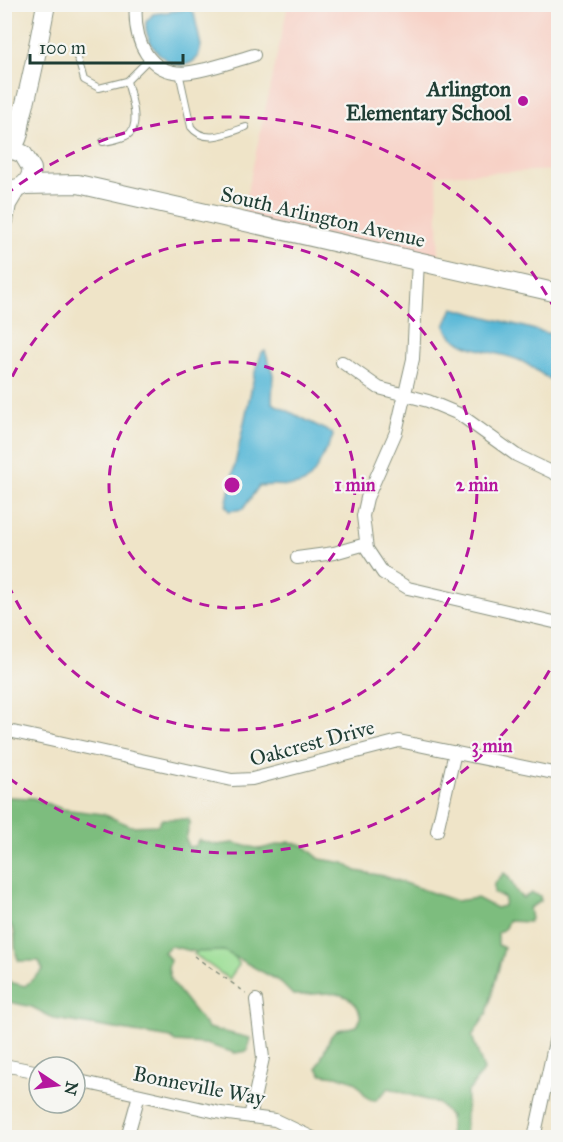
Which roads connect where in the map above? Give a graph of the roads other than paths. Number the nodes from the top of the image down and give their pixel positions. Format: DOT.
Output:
graph roads {
  1 [pos="46,4"];
  2 [pos="136,4"];
  3 [pos="76,55"];
  4 [pos="254,55"];
  5 [pos="150,58"];
  6 [pos="179,72"];
  7 [pos="127,81"];
  8 [pos="28,99"];
  9 [pos="246,127"];
  10 [pos="103,142"];
  11 [pos="8,151"];
  12 [pos="30,163"];
  13 [pos="78,184"];
  14 [pos="15,187"];
  15 [pos="4,221"];
  16 [pos="418,261"];
  17 [pos="558,293"];
  18 [pos="342,362"];
  19 [pos="405,395"];
  20 [pos="558,475"];
  21 [pos="366,544"];
  22 [pos="297,558"];
  23 [pos="558,623"];
  24 [pos="4,730"];
  25 [pos="455,752"];
  26 [pos="558,774"];
  27 [pos="437,831"];
  28 [pos="256,1000"];
  29 [pos="558,1028"];
  30 [pos="4,1065"];
  31 [pos="27,1070"];
  32 [pos="87,1083"];
  33 [pos="139,1095"];
  34 [pos="250,1117"];
  35 [pos="127,1137"];
  36 [pos="313,1137"];
  37 [pos="534,1137"];
  1 -- 8 [label="main road"];
  2 -- 5 [label="street"];
  3 -- 7 [label="lane"];
  4 -- 6 [label="street"];
  5 -- 6 [label="street"];
  5 -- 7 [label="lane"];
  6 -- 9 [label="lane"];
  7 -- 10 [label="lane"];
  8 -- 11 [label="main road"];
  8 -- 12 [label="main road"];
  11 -- 12 [label="main road, South Arlington Avenue"];
  12 -- 13 [label="main road, South Arlington Avenue"];
  12 -- 14 [label="main road"];
  13 -- 14 [label="main road, South Arlington Avenue"];
  13 -- 16 [label="main road, South Arlington Avenue"];
  14 -- 15 [label="main road"];
  16 -- 17 [label="main road, South Arlington Avenue"];
  16 -- 19 [label="street"];
  18 -- 19 [label="street"];
  19 -- 20 [label="street"];
  19 -- 21 [label="street"];
  21 -- 22 [label="street"];
  21 -- 23 [label="street"];
  24 -- 25 [label="street, Oakcrest Drive"];
  25 -- 26 [label="street, Oakcrest Drive"];
  25 -- 27 [label="street"];
  28 -- 34 [label="street"];
  29 -- 37 [label="street"];
  30 -- 31 [label="street"];
  32 -- 33 [label="street, Bonneville Way"];
  33 -- 34 [label="street, Bonneville Way"];
  33 -- 35 [label="street"];
  34 -- 36 [label="street, Bonneville Way"];
}
